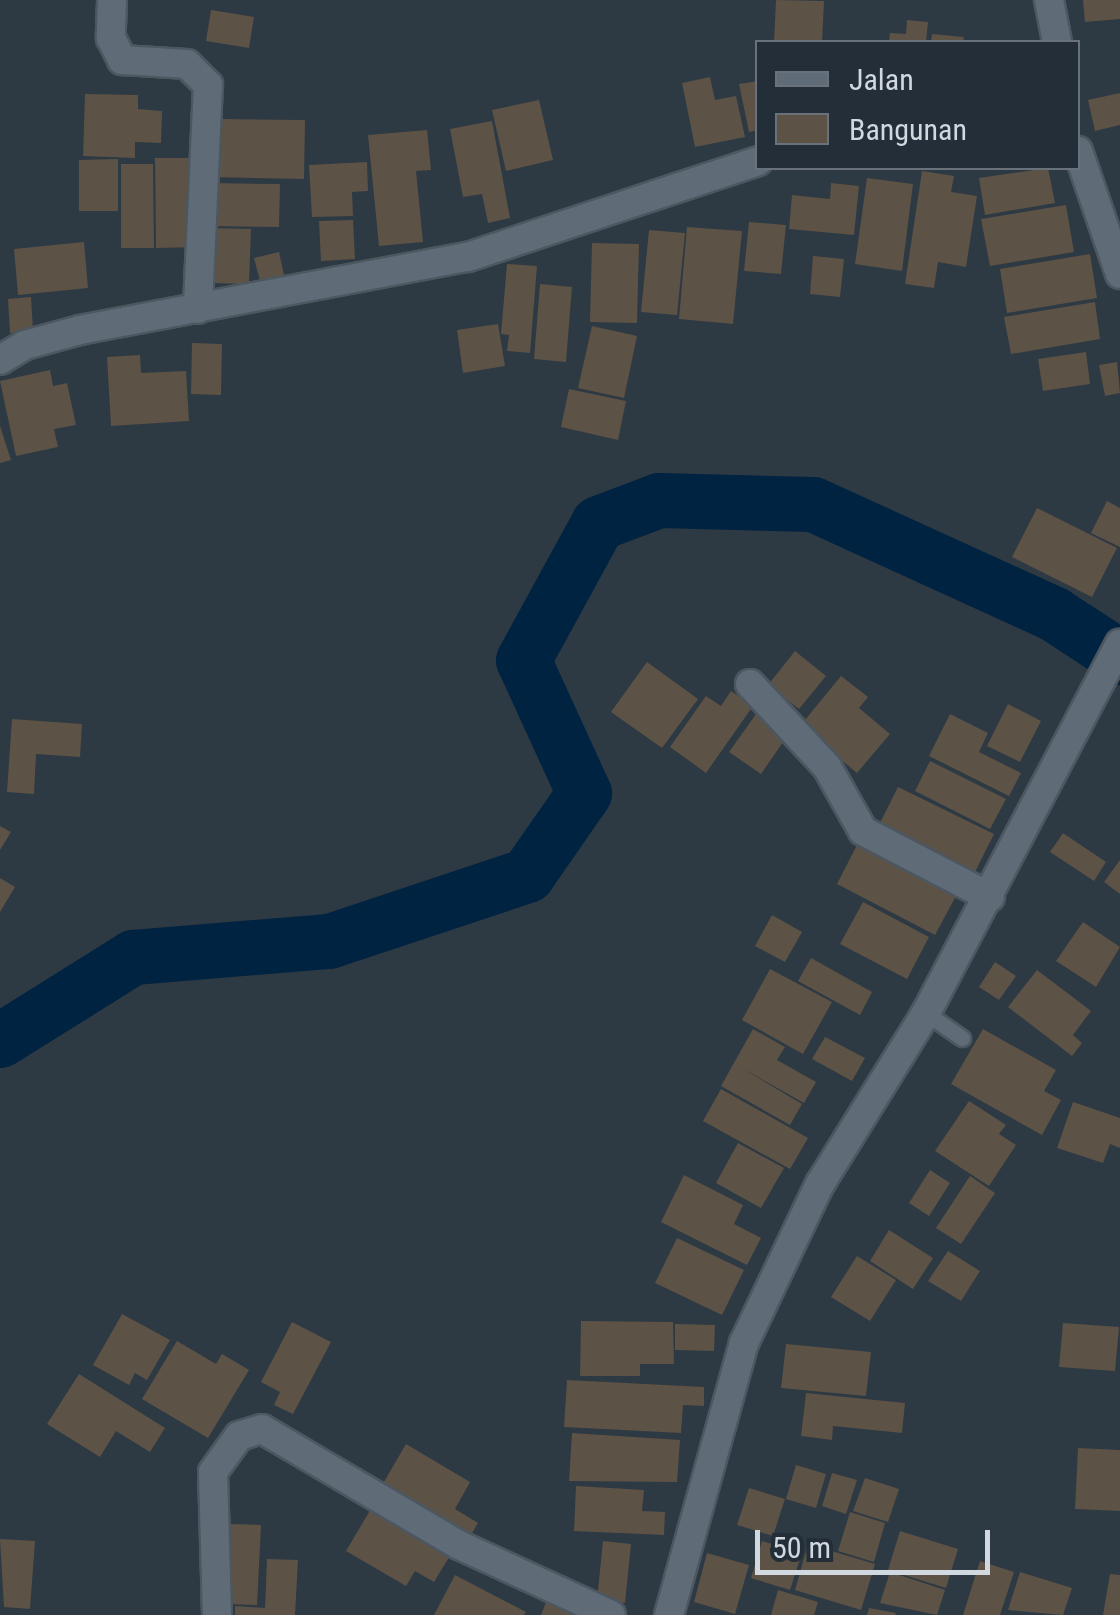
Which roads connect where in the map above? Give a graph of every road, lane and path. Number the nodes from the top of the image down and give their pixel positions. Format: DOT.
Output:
graph roads {
  1 [pos="112,0"];
  2 [pos="1049,0"];
  3 [pos="1056,40"];
  4 [pos="1080,158"];
  5 [pos="755,162"];
  6 [pos="1120,274"];
  7 [pos="198,309"];
  8 [pos="0,360"];
  9 [pos="1120,644"];
  10 [pos="750,684"];
  11 [pos="990,897"];
  12 [pos="926,1013"];
  13 [pos="962,1038"];
  14 [pos="217,1615"];
  15 [pos="611,1615"];
  16 [pos="668,1615"];
  1 -- 7 [label="street"];
  2 -- 3 [label="street"];
  4 -- 6 [label="street"];
  5 -- 7 [label="street"];
  7 -- 8 [label="street"];
  9 -- 11 [label="street"];
  10 -- 11 [label="street"];
  11 -- 12 [label="street"];
  12 -- 13 [label="lane"];
  12 -- 16 [label="street"];
  14 -- 15 [label="street"];
}
